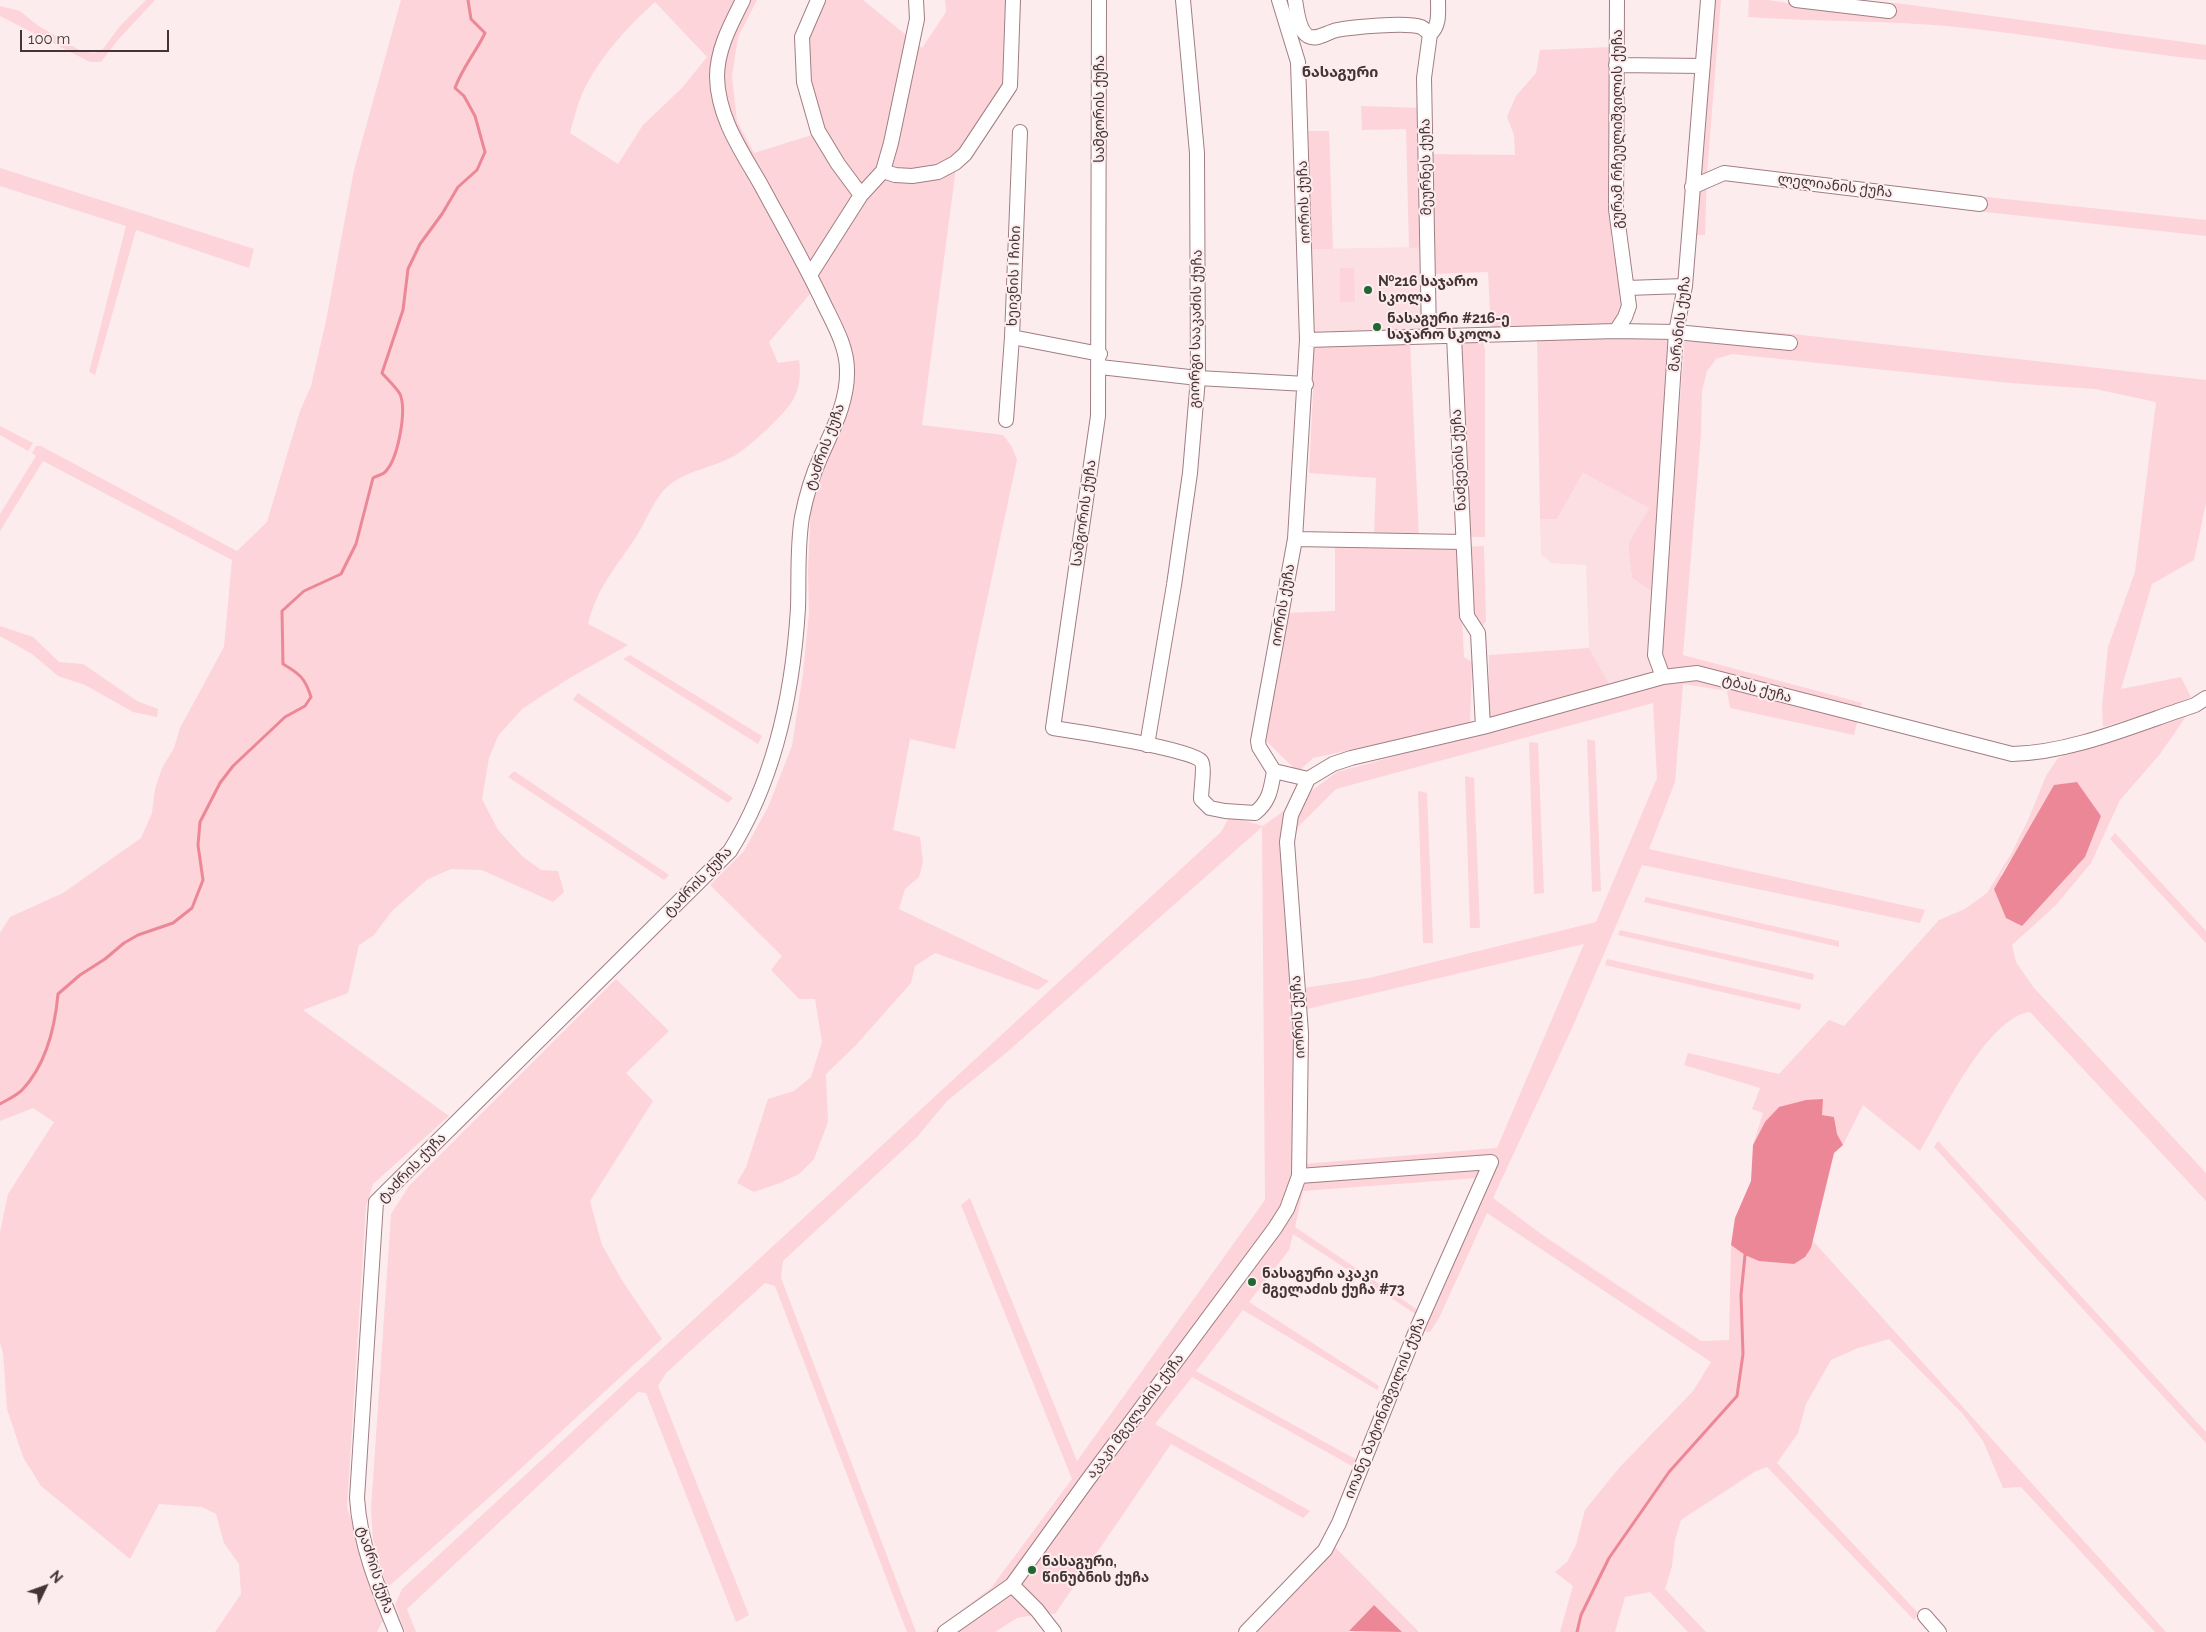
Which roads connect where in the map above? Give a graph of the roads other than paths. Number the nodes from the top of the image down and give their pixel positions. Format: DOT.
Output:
graph roads {
  1 [pos="743,0"];
  2 [pos="818,0"];
  3 [pos="916,0"];
  4 [pos="1013,0"];
  5 [pos="1099,0"];
  6 [pos="1182,0"];
  7 [pos="1295,0"];
  8 [pos="1438,0"];
  9 [pos="1617,0"];
  10 [pos="1708,0"];
  11 [pos="1796,0"];
  12 [pos="1282,1"];
  13 [pos="1889,11"];
  14 [pos="1430,34"];
  15 [pos="1616,65"];
  16 [pos="1703,66"];
  17 [pos="1020,132"];
  18 [pos="883,171"];
  19 [pos="1692,187"];
  20 [pos="861,195"];
  21 [pos="1980,204"];
  22 [pos="810,275"];
  23 [pos="1685,286"];
  24 [pos="1628,288"];
  25 [pos="1616,331"];
  26 [pos="1676,332"];
  27 [pos="1429,336"];
  28 [pos="1454,336"];
  29 [pos="1012,337"];
  30 [pos="1307,340"];
  31 [pos="1790,343"];
  32 [pos="1100,361"];
  33 [pos="1198,378"];
  34 [pos="1306,384"];
  35 [pos="1006,420"];
  36 [pos="1295,539"];
  37 [pos="1463,542"];
  38 [pos="1663,677"];
  39 [pos="2206,698"];
  40 [pos="1482,727"];
  41 [pos="1147,745"];
  42 [pos="1274,771"];
  43 [pos="1308,779"];
  44 [pos="1299,1176"];
  45 [pos="1012,1585"];
  46 [pos="1925,1616"];
  47 [pos="396,1632"];
  48 [pos="945,1632"];
  49 [pos="1054,1632"];
  50 [pos="1246,1632"];
  51 [pos="1939,1632"];
  1 -- 22 [label="street, ტაძრის ქუჩა"];
  2 -- 20 [label="street"];
  3 -- 18 [label="street"];
  4 -- 18 [label="street"];
  5 -- 32 [label="street, სამგორის ქუჩა"];
  6 -- 33 [label="street, გიორგი სააკაძის ქუჩა"];
  7 -- 14 [label="street"];
  8 -- 14 [label="street, მეურნეს ქუჩა"];
  9 -- 15 [label="street, გურამ რჩეულიშვილის ქუჩა"];
  10 -- 16 [label="street, მარანის ქუჩა"];
  11 -- 13 [label="street"];
  12 -- 30 [label="street, იორის ქუჩა"];
  14 -- 27 [label="street, მეურნეს ქუჩა"];
  15 -- 16 [label="street"];
  15 -- 24 [label="street, გურამ რჩეულიშვილის ქუჩა"];
  16 -- 19 [label="street, მარანის ქუჩა"];
  17 -- 29 [label="street, ხეივნის I ჩიხი"];
  18 -- 20 [label="street"];
  19 -- 21 [label="street, ლელიანის ქუჩა"];
  19 -- 23 [label="street, მარანის ქუჩა"];
  20 -- 22 [label="street"];
  22 -- 47 [label="street, ტაძრის ქუჩა"];
  23 -- 24 [label="street"];
  23 -- 26 [label="street, მარანის ქუჩა"];
  24 -- 25 [label="street, გურამ რჩეულიშვილის ქუჩა"];
  25 -- 26 [label="street"];
  25 -- 28 [label="street"];
  26 -- 31 [label="street"];
  26 -- 38 [label="street, მარანის ქუჩა"];
  27 -- 28 [label="street"];
  27 -- 30 [label="street"];
  28 -- 37 [label="street, ნაძვების ქუჩა"];
  29 -- 32 [label="street"];
  29 -- 35 [label="street, ხეივნის I ჩიხი"];
  30 -- 34 [label="street, იორის ქუჩა"];
  32 -- 33 [label="street"];
  32 -- 41 [label="street, სამგორის ქუჩა"];
  33 -- 34 [label="street"];
  33 -- 41 [label="street, გიორგი სააკაძის ქუჩა"];
  34 -- 36 [label="street, იორის ქუჩა"];
  36 -- 37 [label="street"];
  36 -- 42 [label="street, იორის ქუჩა"];
  37 -- 40 [label="street, ნაძვების ქუჩა"];
  38 -- 39 [label="street, ტბას ქუჩა"];
  38 -- 40 [label="street, ტბას ქუჩა"];
  40 -- 43 [label="street, ტბას ქუჩა"];
  41 -- 42 [label="street, სამგორის ქუჩა"];
  42 -- 43 [label="street"];
  43 -- 44 [label="street, იორის ქუჩა"];
  44 -- 45 [label="street, აკაკი მგელაძის ქუჩა"];
  44 -- 50 [label="street, იოანე ბატონიშვილის ქუჩა"];
  45 -- 48 [label="street, აკაკი მგელაძის ქუჩა"];
  45 -- 49 [label="street"];
  46 -- 51 [label="street"];
}
